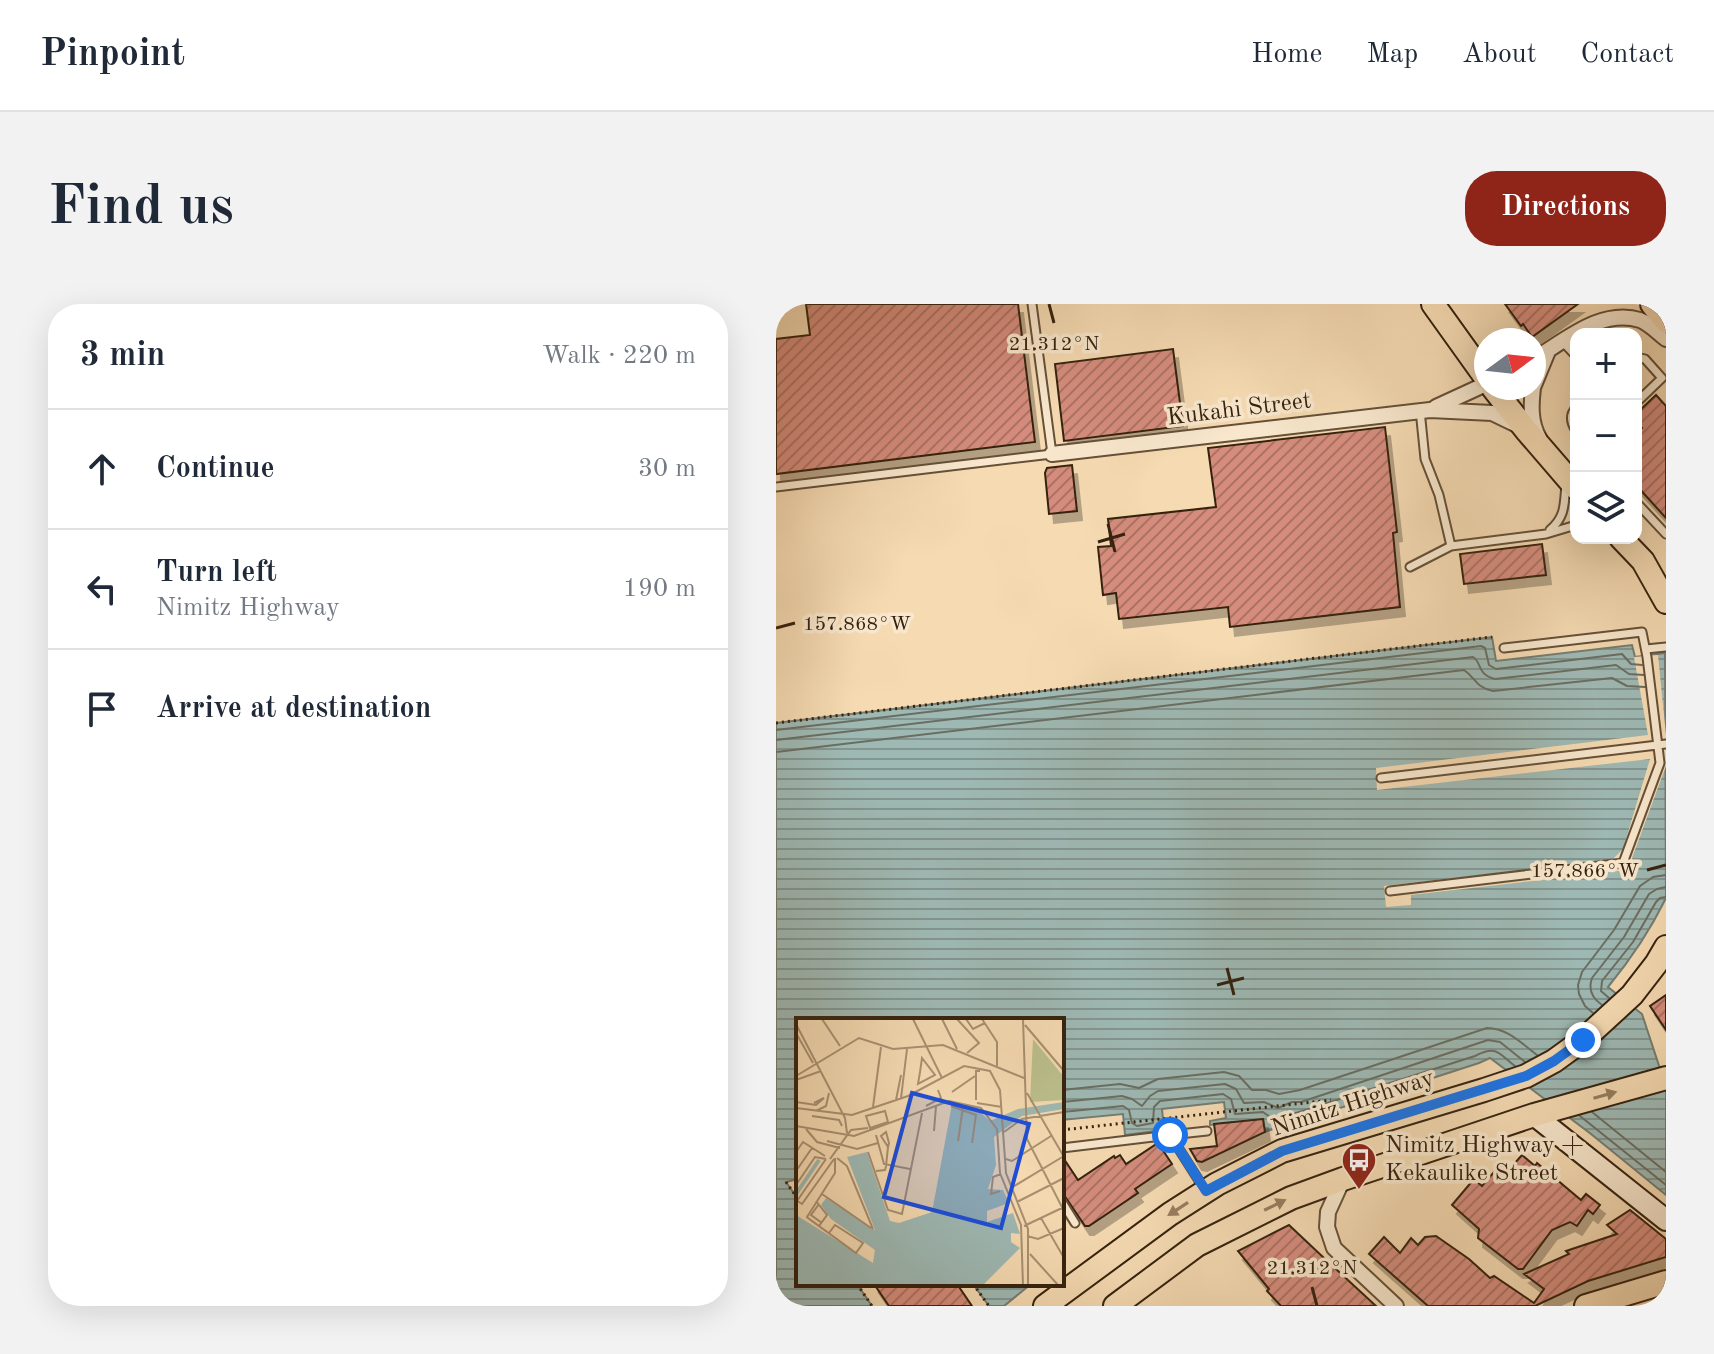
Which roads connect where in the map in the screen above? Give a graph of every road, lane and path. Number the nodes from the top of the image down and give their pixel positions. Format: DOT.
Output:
graph roads {
  1 [pos="1032,304"];
  2 [pos="1433,304"];
  3 [pos="1652,304"];
  4 [pos="1666,321"];
  5 [pos="1666,339"];
  6 [pos="1563,342"];
  7 [pos="1570,350"];
  8 [pos="1548,351"];
  9 [pos="1546,356"];
  10 [pos="1642,358"];
  11 [pos="1474,364"];
  12 [pos="1474,387"];
  13 [pos="1642,397"];
  14 [pos="1502,400"];
  15 [pos="1532,400"];
  16 [pos="1425,410"];
  17 [pos="1526,430"];
  18 [pos="1052,454"];
  19 [pos="1549,457"];
  20 [pos="1570,481"];
  21 [pos="776,487"];
  22 [pos="1570,491"];
  23 [pos="1642,508"];
  24 [pos="1570,527"];
  25 [pos="1546,534"];
  26 [pos="1666,534"];
  27 [pos="1627,544"];
  28 [pos="1451,546"];
  29 [pos="1643,561"];
  30 [pos="1410,567"];
  31 [pos="1666,575"];
  32 [pos="1666,602"];
  33 [pos="1492,637"];
  34 [pos="1666,647"];
  35 [pos="1504,648"];
  36 [pos="1646,649"];
  37 [pos="776,723"];
  38 [pos="1662,745"];
  39 [pos="1381,778"];
  40 [pos="1390,891"];
  41 [pos="1666,947"];
  42 [pos="1666,977"];
  43 [pos="1632,994"];
  44 [pos="1666,1078"];
  45 [pos="1331,1100"];
  46 [pos="1539,1114"];
  47 [pos="1064,1130"];
  48 [pos="1207,1131"];
  49 [pos="1170,1135"];
  50 [pos="1064,1148"];
  51 [pos="1343,1179"];
  52 [pos="786,1182"];
  53 [pos="1206,1191"];
  54 [pos="796,1196"];
  55 [pos="1064,1205"];
  56 [pos="1666,1220"];
  57 [pos="1075,1223"];
  58 [pos="1666,1282"];
  59 [pos="858,1286"];
  60 [pos="974,1286"];
  61 [pos="1120,1304"];
  62 [pos="872,1306"];
  63 [pos="989,1306"];
  64 [pos="1045,1306"];
  65 [pos="1396,1306"];
  66 [pos="1586,1306"];
  1 -- 18 [label="lane"];
  2 -- 11 [label="main road"];
  3 -- 4 [label="main road"];
  5 -- 6 [label="street"];
  6 -- 7 [label="lane"];
  6 -- 8 [label="street"];
  8 -- 9 [label="street"];
  10 -- 13 [label="lane"];
  12 -- 16 [label="street, Kukahi Street"];
  14 -- 17 [label="main road"];
  15 -- 19 [label="street"];
  16 -- 17 [label="street, Kukahi Street"];
  16 -- 18 [label="street, Kukahi Street"];
  16 -- 28 [label="lane"];
  17 -- 19 [label="main road"];
  18 -- 21 [label="lane"];
  19 -- 20 [label="main road"];
  22 -- 25 [label="lane"];
  23 -- 26 [label="lane"];
  24 -- 25 [label="lane"];
  25 -- 28 [label="lane"];
  27 -- 29 [label="main road"];
  28 -- 30 [label="lane"];
  29 -- 31 [label="main road"];
  29 -- 32 [label="main road"];
  33 -- 37 [label="path"];
  34 -- 36 [label="lane"];
  35 -- 36 [label="lane"];
  36 -- 38 [label="lane"];
  38 -- 39 [label="lane"];
  38 -- 40 [label="lane"];
  41 -- 43 [label="main road, Nimitz Highway"];
  42 -- 43 [label="main road"];
  43 -- 53 [label="main road, Nimitz Highway"];
  46 -- 44 [label="main road, one-way"];
  45 -- 47 [label="path"];
  46 -- 51 [label="main road"];
  46 -- 56 [label="street"];
  48 -- 49 [label="lane"];
  49 -- 50 [label="lane"];
  49 -- 53 [label="lane"];
  61 -- 51 [label="main road, one-way"];
  51 -- 65 [label="street"];
  52 -- 54 [label="path"];
  53 -- 64 [label="main road, Nimitz Highway, one-way"];
  55 -- 57 [label="lane"];
  58 -- 66 [label="main road"];
  59 -- 62 [label="path"];
  60 -- 63 [label="path"];
}
